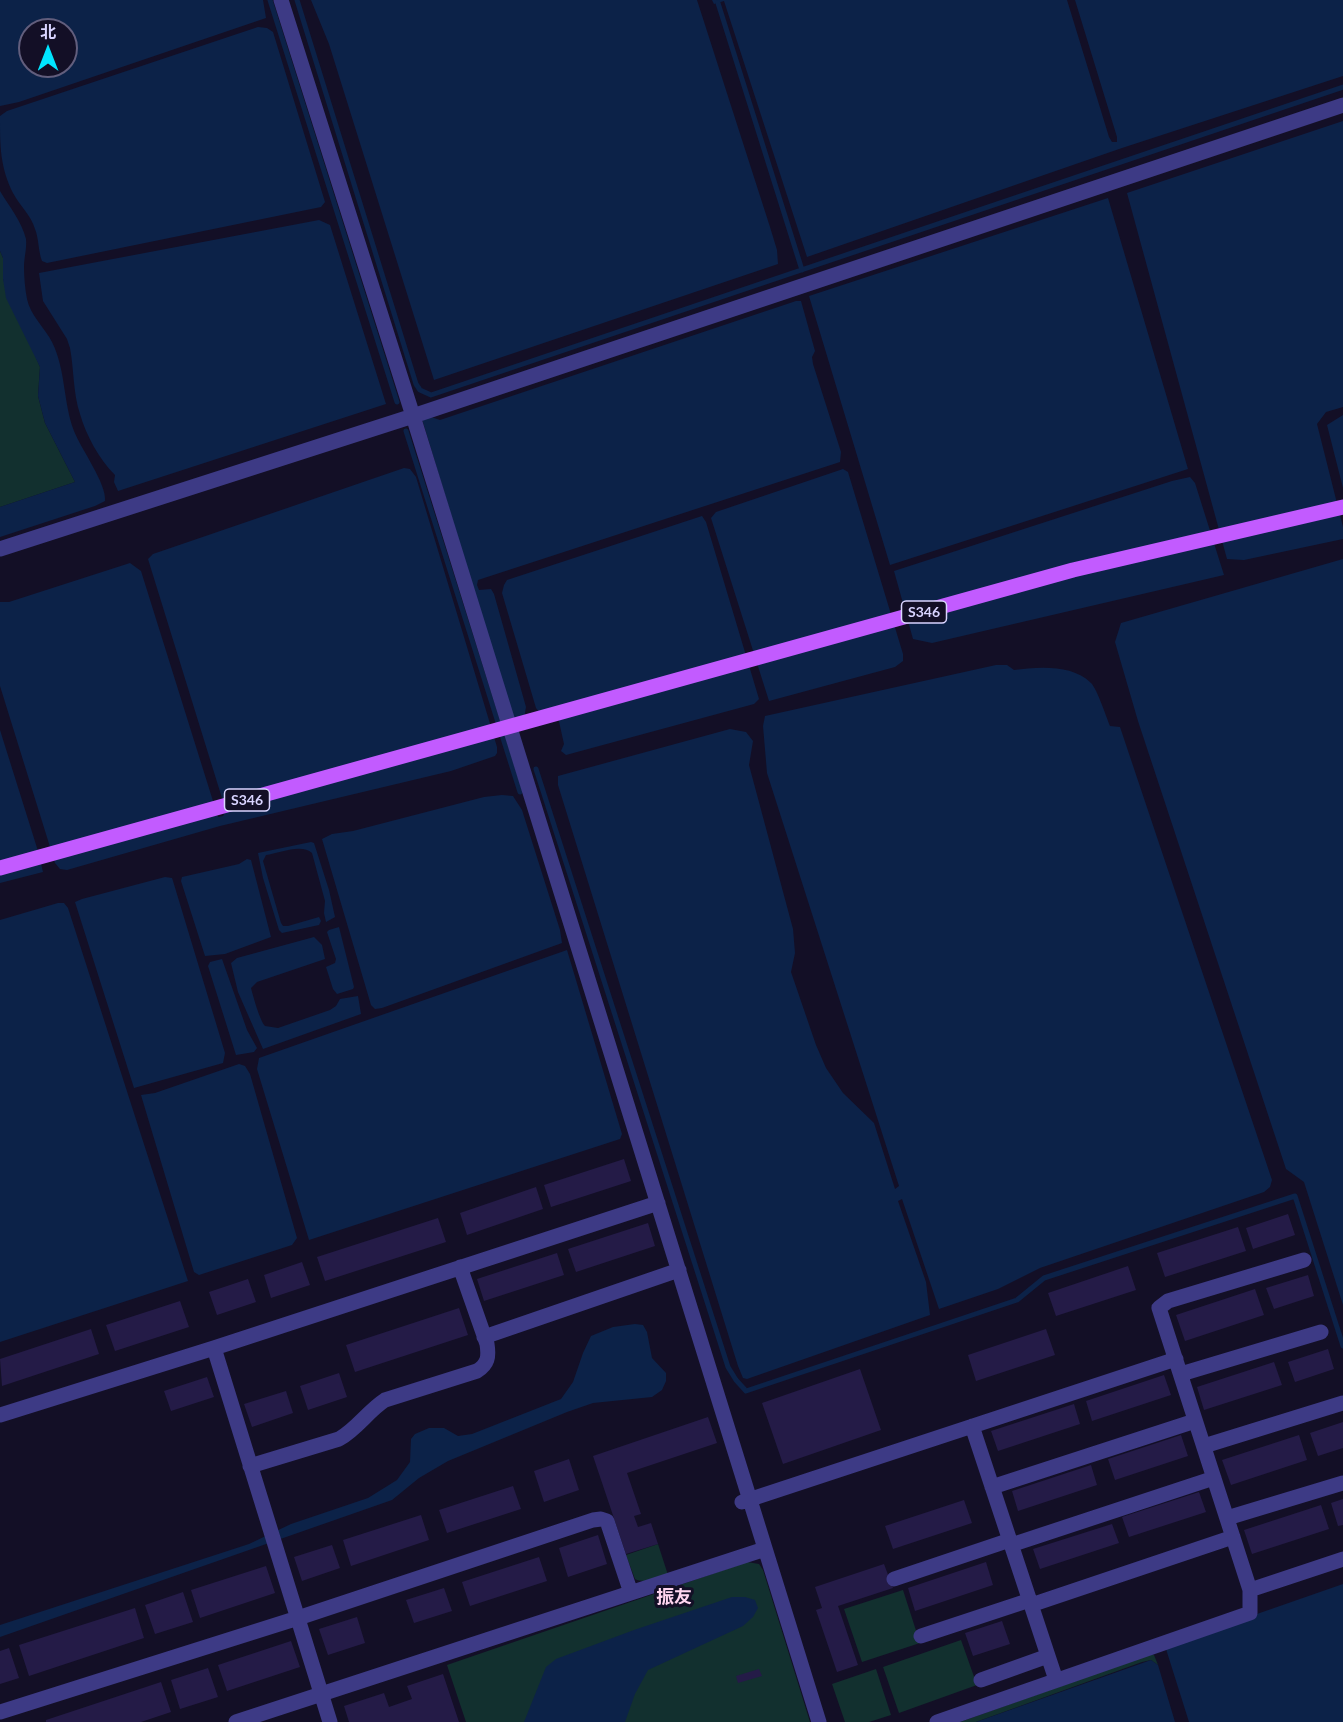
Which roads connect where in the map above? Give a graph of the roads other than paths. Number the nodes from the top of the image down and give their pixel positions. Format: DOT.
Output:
graph roads {
  1 [pos="281,0"];
  2 [pos="1343,105"];
  3 [pos="413,416"];
  4 [pos="1343,507"];
  5 [pos="0,549"];
  6 [pos="503,728"];
  7 [pos="0,868"];
  8 [pos="658,1203"];
  9 [pos="1304,1260"];
  10 [pos="460,1267"];
  11 [pos="679,1270"];
  12 [pos="1322,1332"];
  13 [pos="484,1337"];
  14 [pos="214,1348"];
  15 [pos="1176,1359"];
  16 [pos="1181,1374"];
  17 [pos="1343,1403"];
  18 [pos="0,1415"];
  19 [pos="1196,1420"];
  20 [pos="972,1426"];
  21 [pos="1204,1446"];
  22 [pos="250,1466"];
  23 [pos="1214,1478"];
  24 [pos="1343,1483"];
  25 [pos="992,1487"];
  26 [pos="746,1500"];
  27 [pos="1227,1518"];
  28 [pos="1233,1537"];
  29 [pos="1010,1542"];
  30 [pos="765,1549"];
  31 [pos="1343,1559"];
  32 [pos="894,1579"];
  33 [pos="1250,1590"];
  34 [pos="631,1593"];
  35 [pos="1030,1603"];
  36 [pos="298,1618"];
  37 [pos="921,1636"];
  38 [pos="1048,1656"];
  39 [pos="981,1680"];
  40 [pos="1056,1680"];
  41 [pos="322,1694"];
  42 [pos="0,1712"];
  43 [pos="236,1722"];
  44 [pos="330,1722"];
  45 [pos="819,1722"];
  46 [pos="937,1722"];
  1 -- 3 [label="street"];
  2 -- 3 [label="street"];
  3 -- 5 [label="street"];
  3 -- 6 [label="street"];
  4 -- 6 [label="main road, S346"];
  6 -- 7 [label="main road, S346"];
  6 -- 8 [label="street"];
  8 -- 10 [label="street"];
  8 -- 11 [label="street"];
  9 -- 15 [label="street"];
  10 -- 13 [label="street"];
  10 -- 14 [label="street"];
  11 -- 13 [label="street"];
  11 -- 26 [label="street"];
  12 -- 16 [label="street"];
  13 -- 22 [label="street"];
  14 -- 18 [label="street"];
  14 -- 22 [label="street"];
  15 -- 16 [label="street"];
  15 -- 20 [label="street"];
  16 -- 19 [label="street"];
  17 -- 21 [label="street"];
  19 -- 21 [label="street"];
  19 -- 25 [label="street"];
  20 -- 25 [label="street"];
  20 -- 26 [label="street"];
  21 -- 23 [label="street"];
  22 -- 36 [label="street"];
  23 -- 27 [label="street"];
  23 -- 29 [label="street"];
  24 -- 27 [label="street"];
  25 -- 29 [label="street"];
  26 -- 30 [label="street"];
  27 -- 28 [label="street"];
  28 -- 33 [label="street"];
  28 -- 35 [label="street"];
  29 -- 32 [label="street"];
  29 -- 35 [label="street"];
  30 -- 34 [label="street"];
  30 -- 45 [label="street"];
  31 -- 33 [label="street"];
  33 -- 40 [label="street"];
  34 -- 36 [label="street"];
  34 -- 41 [label="street"];
  35 -- 37 [label="street"];
  35 -- 38 [label="street"];
  36 -- 41 [label="street"];
  36 -- 42 [label="street"];
  38 -- 39 [label="street"];
  38 -- 40 [label="street"];
  40 -- 46 [label="street"];
  41 -- 43 [label="street"];
  41 -- 44 [label="street"];
}
